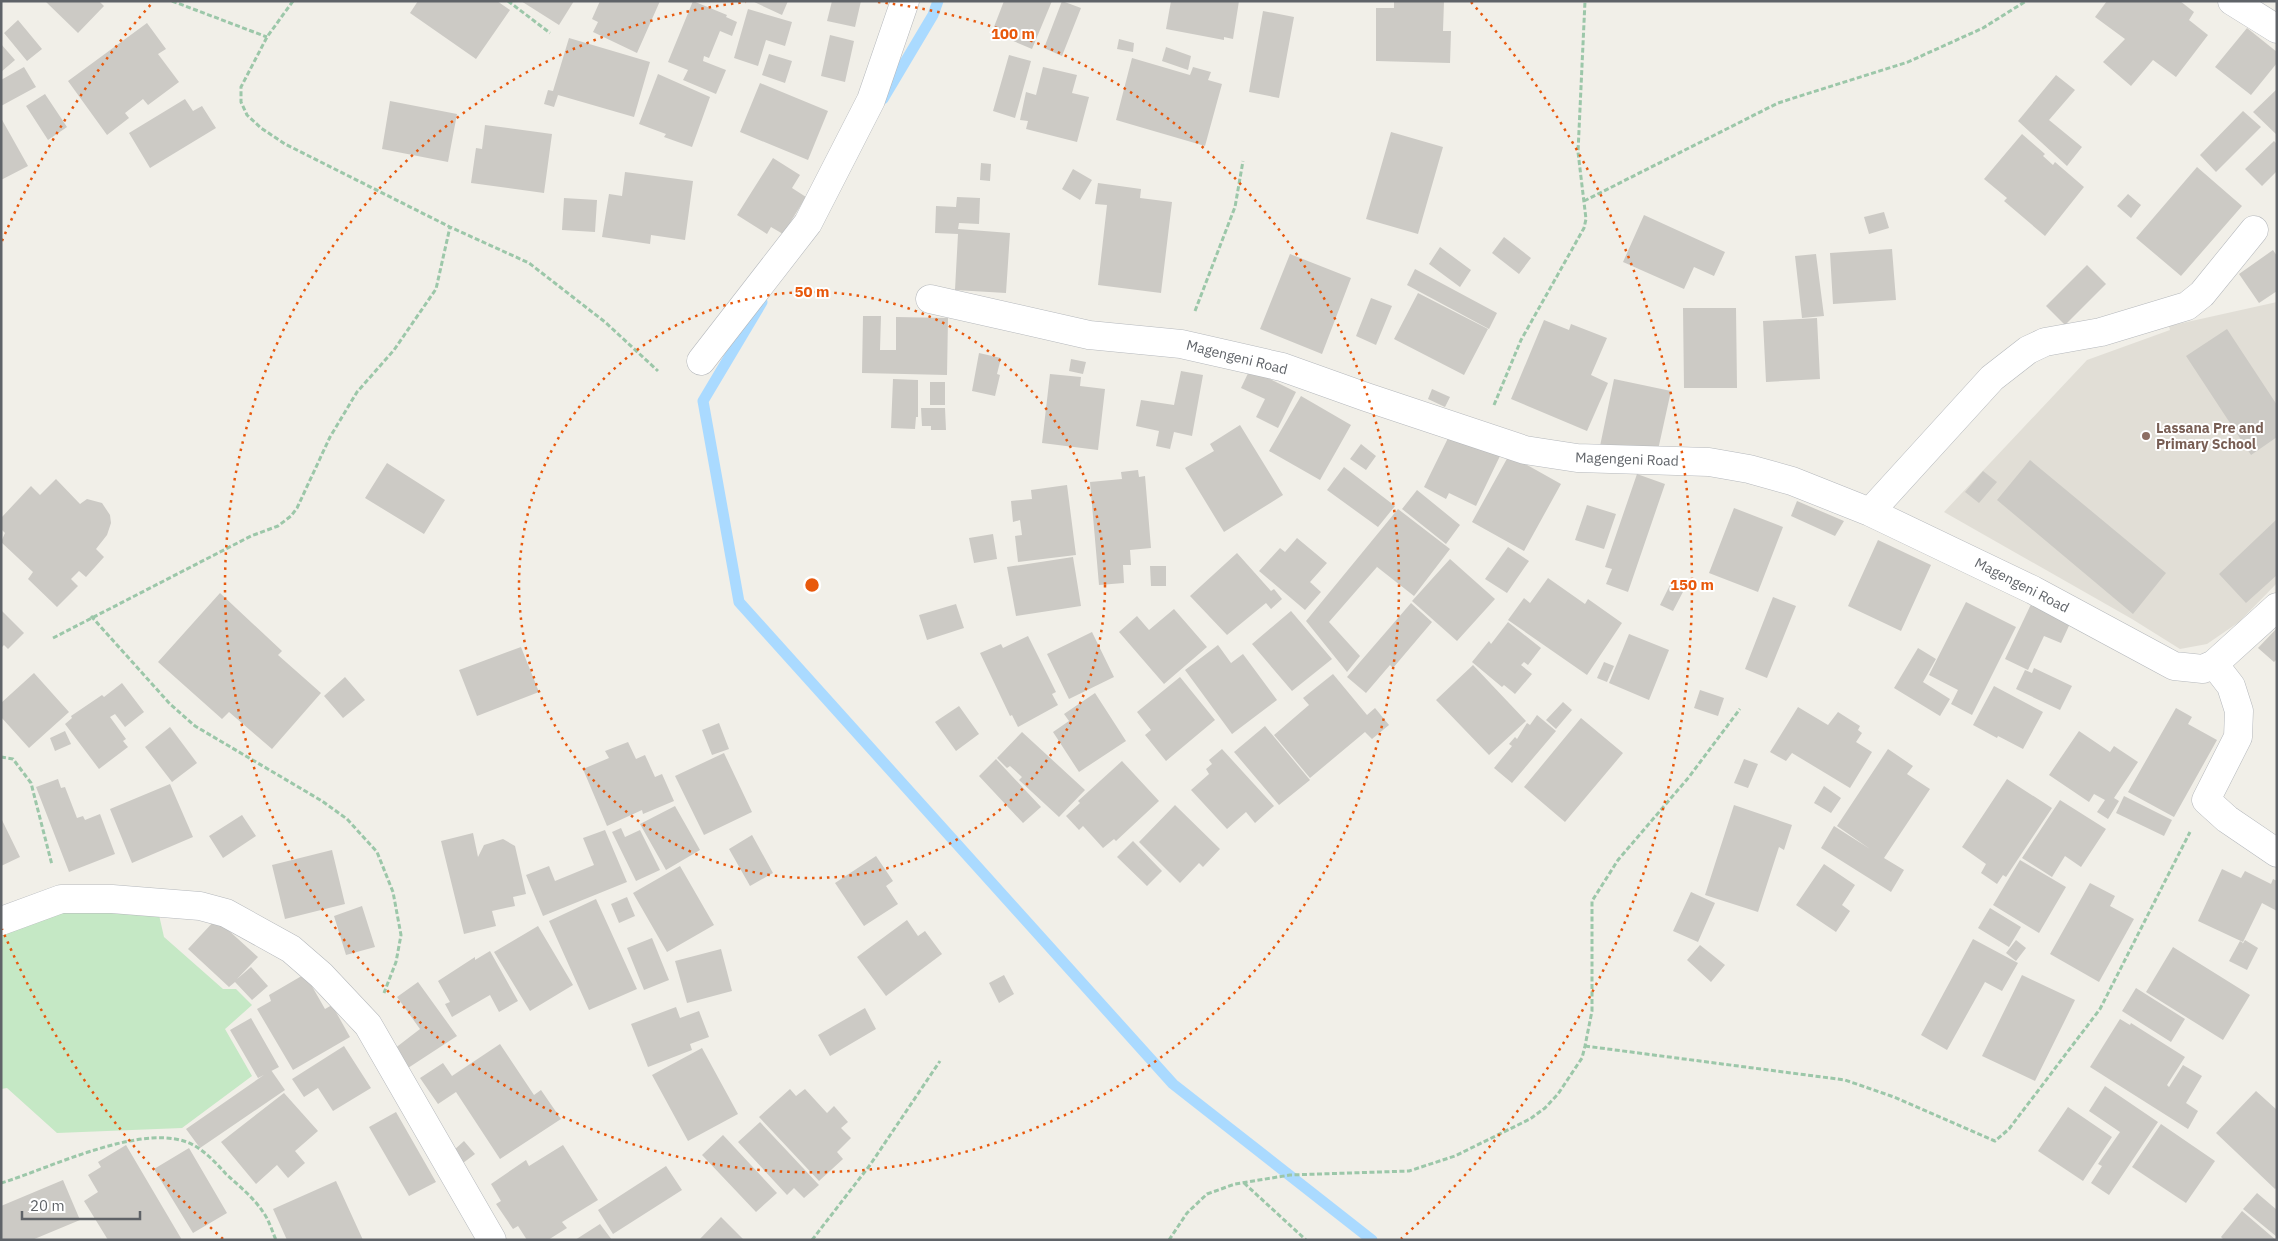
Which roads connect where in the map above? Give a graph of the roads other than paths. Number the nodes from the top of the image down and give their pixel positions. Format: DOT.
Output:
graph roads {
  1 [pos="905,1"];
  2 [pos="2232,1"];
  3 [pos="2277,29"];
  4 [pos="2254,230"];
  5 [pos="930,299"];
  6 [pos="701,360"];
  7 [pos="1870,512"];
  8 [pos="2277,607"];
  9 [pos="2214,664"];
  10 [pos="2277,853"];
  11 [pos="1,921"];
  12 [pos="492,1240"];
  1 -- 6 [label="street"];
  2 -- 3 [label="street"];
  4 -- 7 [label="street"];
  5 -- 7 [label="street, Magengeni Road"];
  7 -- 9 [label="street, Magengeni Road"];
  8 -- 9 [label="street"];
  9 -- 10 [label="street"];
  11 -- 12 [label="street"];
}
